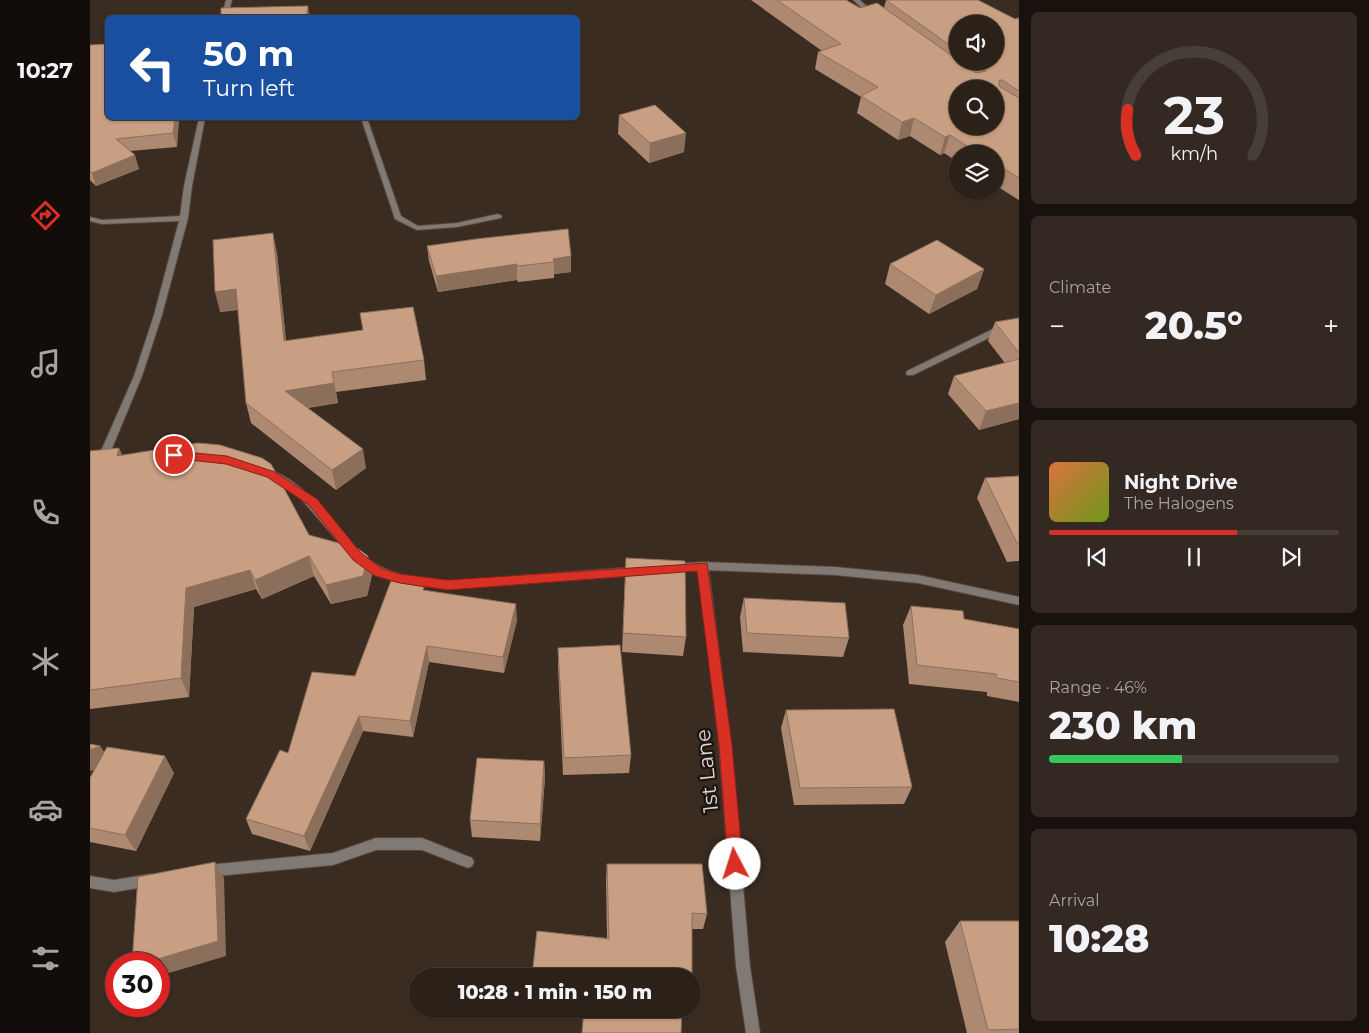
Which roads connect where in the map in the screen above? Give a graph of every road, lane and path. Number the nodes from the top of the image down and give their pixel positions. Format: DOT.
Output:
graph roads {
  1 [pos="229,0"];
  2 [pos="856,0"];
  3 [pos="225,15"];
  4 [pos="881,21"];
  5 [pos="202,120"];
  6 [pos="365,120"];
  7 [pos="498,216"];
  8 [pos="184,218"];
  9 [pos="90,219"];
  10 [pos="1019,324"];
  11 [pos="910,373"];
  12 [pos="90,460"];
  13 [pos="253,469"];
  14 [pos="703,566"];
  15 [pos="1019,601"];
  16 [pos="468,862"];
  17 [pos="190,874"];
  18 [pos="162,878"];
  19 [pos="90,882"];
  20 [pos="753,1033"];
  1 -- 3 [label="street"];
  2 -- 4 [label="street"];
  5 -- 8 [label="street"];
  6 -- 7 [label="street"];
  8 -- 9 [label="street"];
  8 -- 12 [label="street"];
  10 -- 11 [label="street"];
  13 -- 14 [label="street"];
  14 -- 15 [label="street"];
  14 -- 20 [label="street, 1st Lane"];
  16 -- 17 [label="street"];
  18 -- 19 [label="street"];
}
